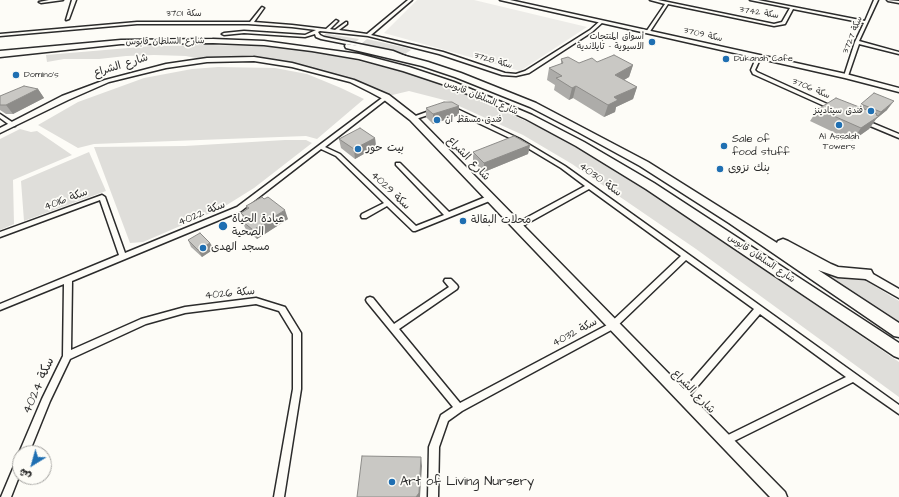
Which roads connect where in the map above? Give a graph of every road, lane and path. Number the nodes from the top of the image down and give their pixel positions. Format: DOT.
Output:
graph roads {
  1 [pos="61,0"];
  2 [pos="74,0"];
  3 [pos="403,0"];
  4 [pos="505,0"];
  5 [pos="652,0"];
  6 [pos="752,0"];
  7 [pos="876,0"];
  8 [pos="889,0"];
  9 [pos="409,1"];
  10 [pos="41,2"];
  11 [pos="899,2"];
  12 [pos="667,3"];
  13 [pos="262,8"];
  14 [pos="792,8"];
  15 [pos="67,19"];
  16 [pos="336,21"];
  17 [pos="601,22"];
  18 [pos="866,22"];
  19 [pos="251,23"];
  20 [pos="346,23"];
  21 [pos="327,30"];
  22 [pos="318,31"];
  23 [pos="336,31"];
  24 [pos="648,32"];
  25 [pos="224,34"];
  26 [pos="368,35"];
  27 [pos="0,36"];
  28 [pos="94,36"];
  29 [pos="81,41"];
  30 [pos="857,42"];
  31 [pos="14,44"];
  32 [pos="0,47"];
  33 [pos="899,53"];
  34 [pos="0,54"];
  35 [pos="759,57"];
  36 [pos="0,58"];
  37 [pos="425,64"];
  38 [pos="846,76"];
  39 [pos="899,90"];
  40 [pos="386,97"];
  41 [pos="841,111"];
  42 [pos="0,116"];
  43 [pos="412,118"];
  44 [pos="863,121"];
  45 [pos="13,125"];
  46 [pos="0,131"];
  47 [pos="899,136"];
  48 [pos="321,147"];
  49 [pos="398,164"];
  50 [pos="644,164"];
  51 [pos="589,186"];
  52 [pos="490,198"];
  53 [pos="388,203"];
  54 [pos="448,215"];
  55 [pos="364,216"];
  56 [pos="517,226"];
  57 [pos="0,235"];
  58 [pos="686,256"];
  59 [pos="123,257"];
  60 [pos="866,274"];
  61 [pos="68,280"];
  62 [pos="448,281"];
  63 [pos="899,294"];
  64 [pos="370,300"];
  65 [pos="0,307"];
  66 [pos="760,309"];
  67 [pos="612,326"];
  68 [pos="394,328"];
  69 [pos="899,331"];
  70 [pos="877,336"];
  71 [pos="899,352"];
  72 [pos="67,356"];
  73 [pos="854,377"];
  74 [pos="682,398"];
  75 [pos="459,408"];
  76 [pos="899,410"];
  77 [pos="725,441"];
  78 [pos="27,445"];
  79 [pos="12,482"];
  80 [pos="6,497"];
  81 [pos="279,497"];
  82 [pos="433,497"];
  83 [pos="780,497"];
  1 -- 10 [label="street"];
  2 -- 15 [label="street"];
  3 -- 9 [label="street"];
  4 -- 17 [label="street, سكة 3709"];
  5 -- 12 [label="street, سكة 3742"];
  6 -- 14 [label="street"];
  7 -- 18 [label="street, سكة 3727"];
  8 -- 11 [label="street"];
  9 -- 26 [label="street"];
  12 -- 14 [label="street, سكة 3742"];
  12 -- 24 [label="street"];
  13 -- 19 [label="street"];
  14 -- 18 [label="street"];
  16 -- 21 [label="street"];
  17 -- 24 [label="street, سكة 3709"];
  17 -- 26 [label="street, سكة 3728"];
  18 -- 30 [label="street, سكة 3727"];
  19 -- 22 [label="street, سكة 3701"];
  19 -- 27 [label="street, سكة 3701"];
  20 -- 23 [label="street"];
  21 -- 22 [label="street, سكة 3701"];
  21 -- 23 [label="street, سكة 3701"];
  22 -- 25 [label="street"];
  22 -- 37 [label="street"];
  23 -- 26 [label="street, سكة 3701"];
  24 -- 35 [label="street, سكة 3709"];
  25 -- 28 [label="highway, شارع السلطان قابوس"];
  25 -- 37 [label="highway, شارع السلطان قابوس"];
  28 -- 29 [label="highway"];
  28 -- 32 [label="highway, شارع السلطان قابوس"];
  29 -- 34 [label="highway, شارع السلطان قابوس"];
  29 -- 36 [label="highway"];
  29 -- 70 [label="highway, شارع السلطان قابوس"];
  30 -- 33 [label="street"];
  30 -- 38 [label="street, سكة 3727"];
  31 -- 32 [label="highway"];
  35 -- 38 [label="street, سكة 3709"];
  35 -- 41 [label="street, سكة 3706"];
  37 -- 50 [label="highway, شارع السلطان قابوس"];
  38 -- 39 [label="street, سكة 3709"];
  40 -- 43 [label="street, شارع الشراع"];
  40 -- 45 [label="street, شارع الشراع"];
  40 -- 48 [label="street, سكة 4022"];
  42 -- 45 [label="street"];
  43 -- 51 [label="street, سكة 4030"];
  43 -- 52 [label="street, شارع الشراع"];
  44 -- 47 [label="street"];
  45 -- 46 [label="street, شارع الشراع"];
  48 -- 53 [label="street, سكة 4029"];
  48 -- 59 [label="street, سكة 4022"];
  49 -- 54 [label="street"];
  50 -- 60 [label="highway"];
  50 -- 69 [label="highway, شارع السلطان قابوس"];
  51 -- 56 [label="street"];
  51 -- 58 [label="street, سكة 4030"];
  52 -- 54 [label="street, سكة 4029"];
  52 -- 56 [label="street, شارع الشراع"];
  53 -- 54 [label="street, سكة 4029"];
  53 -- 55 [label="street"];
  56 -- 67 [label="street, شارع الشراع"];
  57 -- 59 [label="street, سكة 4016"];
  58 -- 66 [label="street, سكة 4030"];
  58 -- 67 [label="street, سكة 4032"];
  59 -- 61 [label="street, سكة 4022"];
  60 -- 63 [label="street"];
  61 -- 65 [label="street, سكة 4022"];
  61 -- 72 [label="street, سكة 4024"];
  62 -- 68 [label="street"];
  64 -- 68 [label="street"];
  66 -- 73 [label="street, سكة 4030"];
  66 -- 74 [label="street"];
  67 -- 74 [label="street, شارع الشراع"];
  67 -- 75 [label="street, سكة 4032"];
  68 -- 75 [label="street"];
  70 -- 71 [label="street"];
  72 -- 78 [label="street, سكة 4024"];
  72 -- 81 [label="street, سكة 4026"];
  73 -- 76 [label="street, سكة 4030"];
  73 -- 77 [label="street"];
  74 -- 77 [label="street, شارع الشراع"];
  75 -- 82 [label="street, سكة 4032"];
  77 -- 83 [label="street, شارع الشراع"];
  79 -- 80 [label="street"];
}
